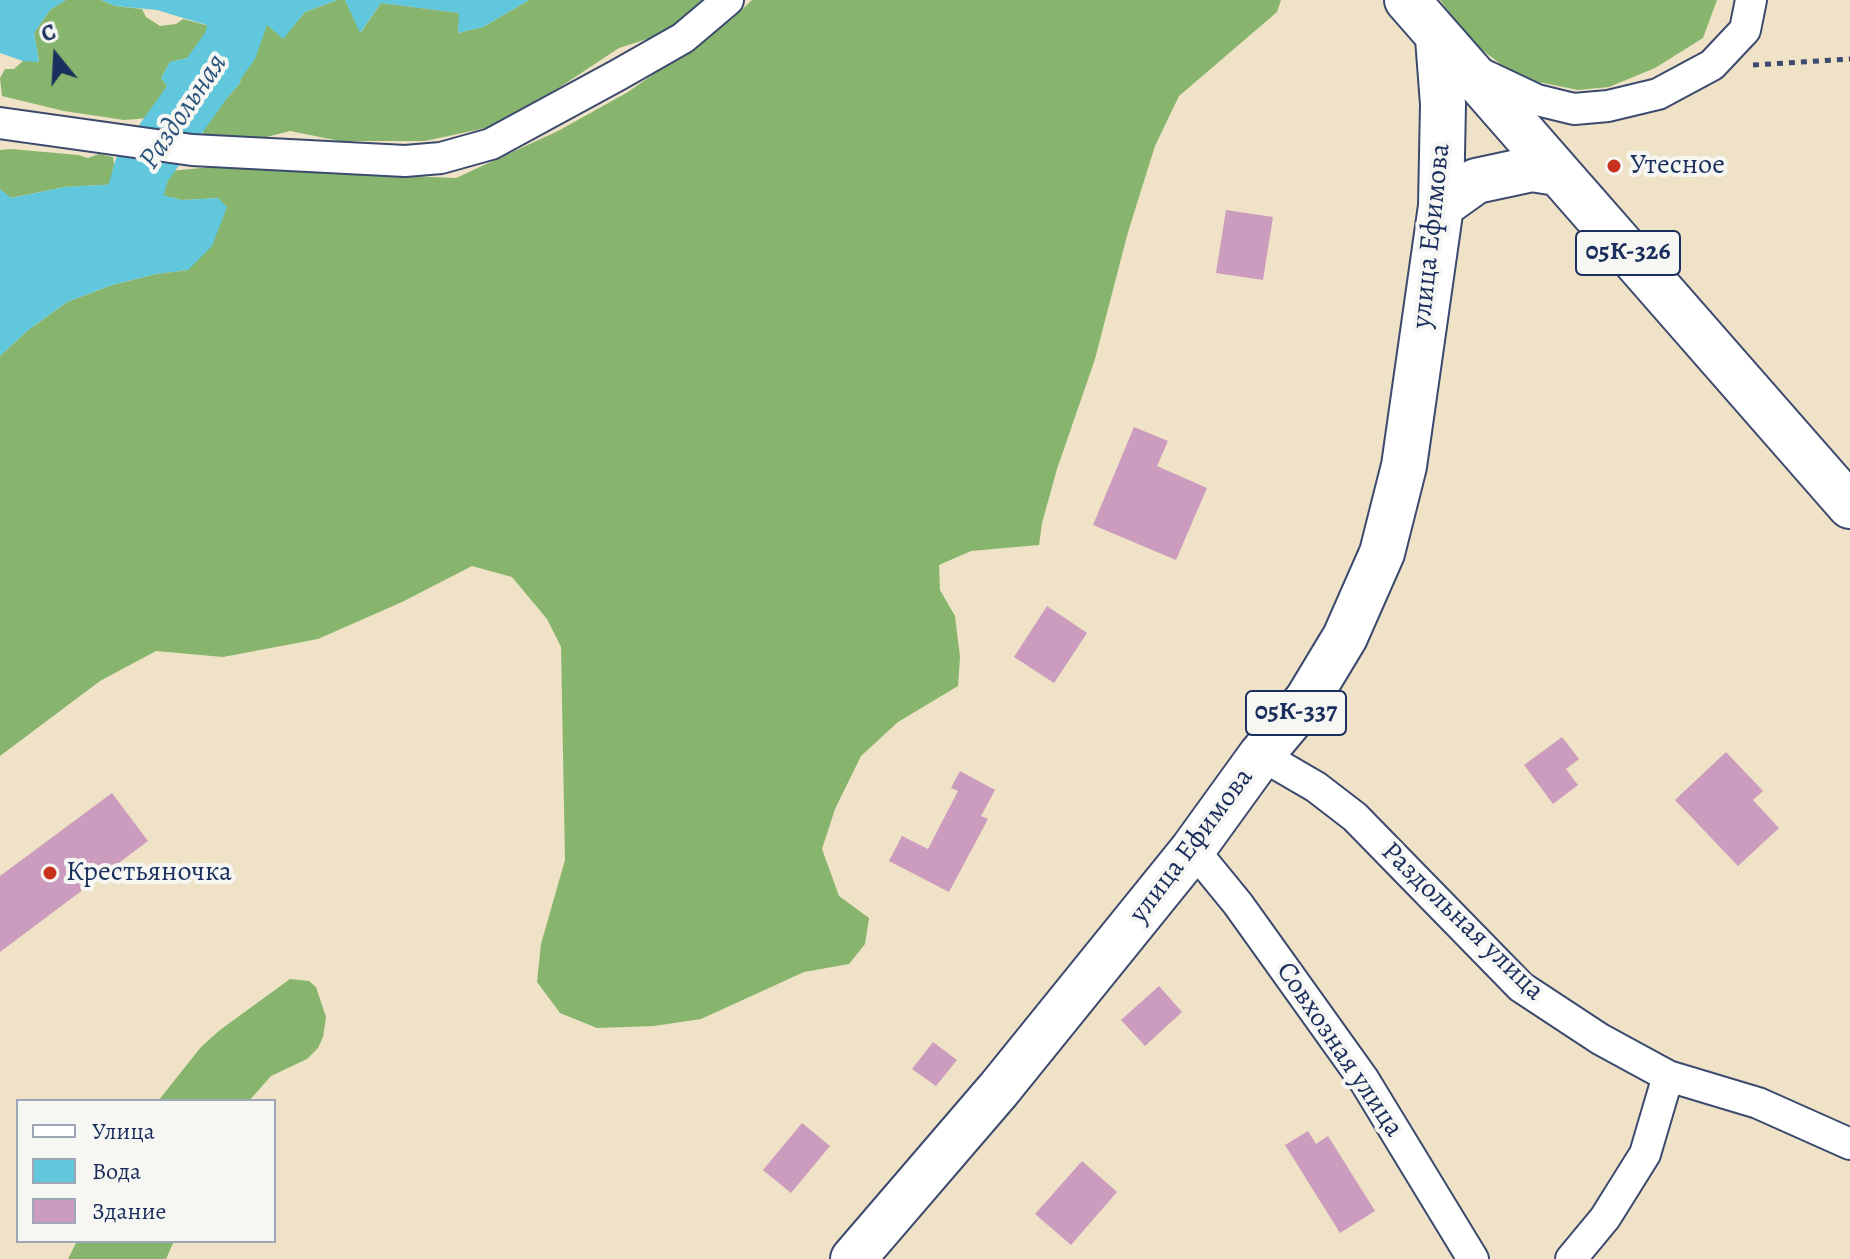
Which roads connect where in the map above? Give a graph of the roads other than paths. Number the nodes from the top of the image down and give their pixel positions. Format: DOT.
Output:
graph roads {
  1 [pos="728,0"];
  2 [pos="1407,0"];
  3 [pos="1751,0"];
  4 [pos="1449,51"];
  5 [pos="0,123"];
  6 [pos="1557,173"];
  7 [pos="1441,206"];
  8 [pos="1850,506"];
  9 [pos="1261,755"];
  10 [pos="1193,849"];
  11 [pos="1668,1076"];
  12 [pos="1850,1144"];
  13 [pos="853,1259"];
  14 [pos="1473,1259"];
  15 [pos="1571,1259"];
  1 -- 5 [label="street"];
  2 -- 4 [label="main road, 05К-326"];
  3 -- 4 [label="street"];
  4 -- 6 [label="main road, 05К-326"];
  4 -- 7 [label="main road, улица Ефимова / 05К-337"];
  6 -- 7 [label="main road"];
  6 -- 8 [label="main road, 05К-326"];
  7 -- 9 [label="main road, улица Ефимова / 05К-337"];
  9 -- 10 [label="main road, улица Ефимова / 05К-337"];
  9 -- 11 [label="street, Раздольная улица"];
  10 -- 13 [label="main road, улица Ефимова / 05К-337"];
  10 -- 14 [label="street, Совхозная улица"];
  11 -- 12 [label="street, Раздольная улица"];
  11 -- 15 [label="street"];
}
